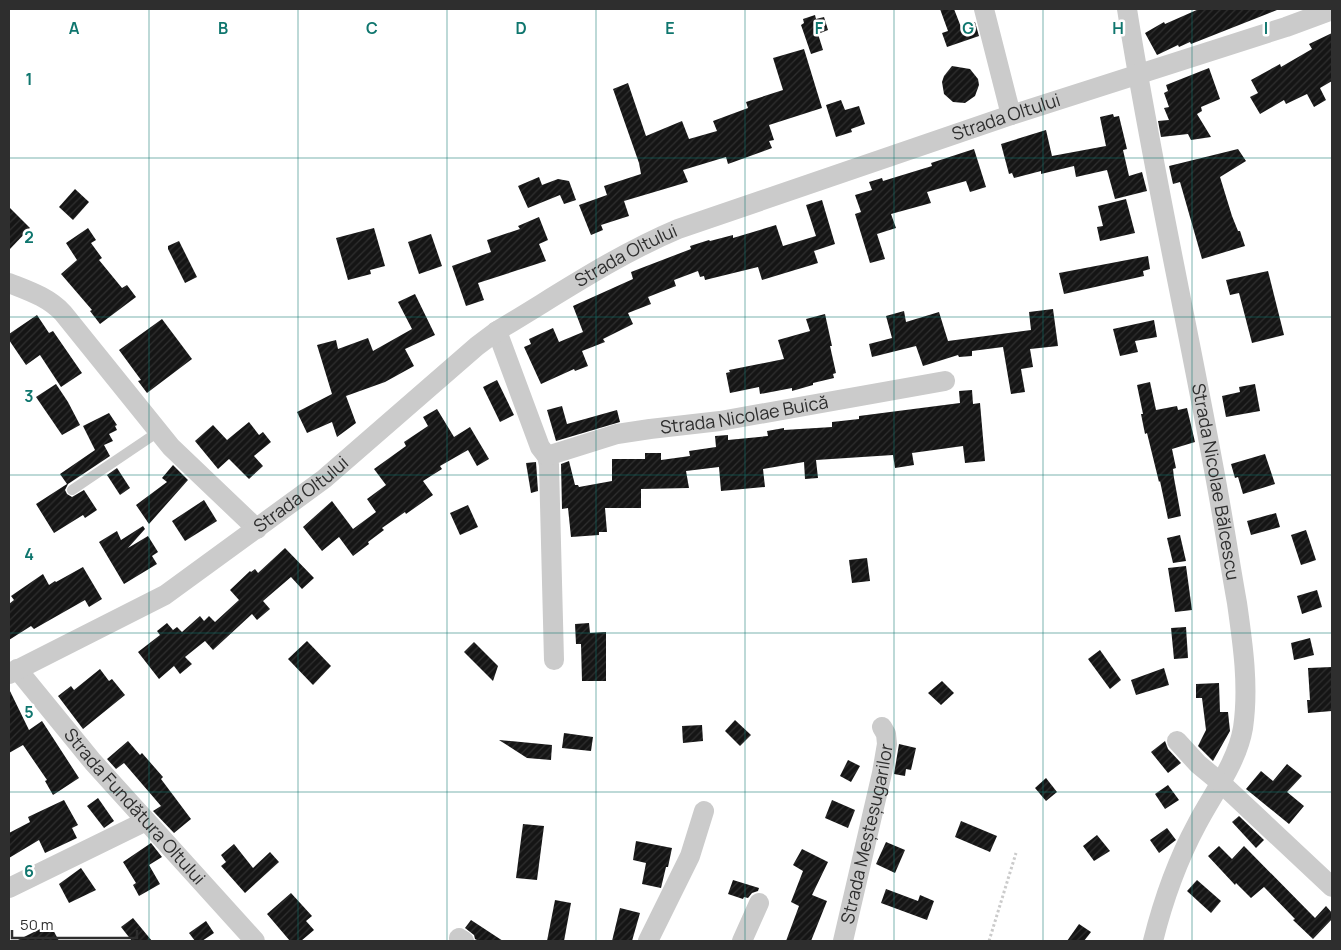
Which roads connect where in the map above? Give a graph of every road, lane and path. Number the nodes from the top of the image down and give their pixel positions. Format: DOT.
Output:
graph roads {
  1 [pos="984,9"];
  2 [pos="1128,9"];
  3 [pos="1332,10"];
  4 [pos="1138,75"];
  5 [pos="1012,114"];
  6 [pos="9,283"];
  7 [pos="497,331"];
  8 [pos="945,381"];
  9 [pos="158,432"];
  10 [pos="547,456"];
  11 [pos="72,490"];
  12 [pos="257,529"];
  13 [pos="554,660"];
  14 [pos="13,672"];
  15 [pos="882,727"];
  16 [pos="1177,741"];
  17 [pos="1221,783"];
  18 [pos="704,810"];
  19 [pos="146,821"];
  20 [pos="1016,853"];
  21 [pos="1332,887"];
  22 [pos="9,888"];
  23 [pos="759,903"];
  24 [pos="255,941"];
  25 [pos="648,941"];
  26 [pos="742,941"];
  27 [pos="843,941"];
  28 [pos="989,941"];
  29 [pos="1153,941"];
  1 -- 5 [label="street"];
  2 -- 4 [label="street, Strada Nicolae Bălcescu"];
  3 -- 4 [label="street, Strada Oltului"];
  4 -- 5 [label="street, Strada Oltului"];
  4 -- 17 [label="street, Strada Nicolae Bălcescu"];
  5 -- 7 [label="street, Strada Oltului"];
  6 -- 9 [label="street"];
  7 -- 10 [label="street"];
  7 -- 12 [label="street, Strada Oltului"];
  8 -- 10 [label="street, Strada Nicolae Buică"];
  9 -- 11 [label="lane"];
  9 -- 12 [label="street"];
  10 -- 13 [label="street"];
  12 -- 14 [label="street, Strada Oltului"];
  14 -- 19 [label="street, Strada Fundătura Oltului"];
  15 -- 27 [label="street, Strada Meșteșugarilor"];
  16 -- 17 [label="street"];
  17 -- 21 [label="street"];
  17 -- 29 [label="street, Strada Nicolae Bălcescu"];
  18 -- 25 [label="street"];
  19 -- 22 [label="street"];
  19 -- 24 [label="street, Strada Fundătura Oltului"];
  20 -- 28 [label="path"];
  23 -- 26 [label="street"];
}
